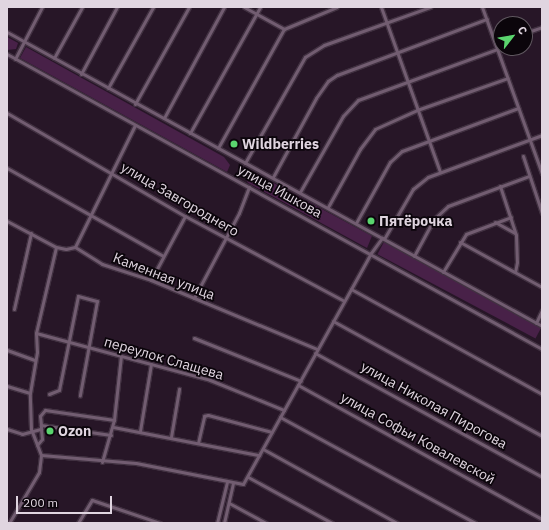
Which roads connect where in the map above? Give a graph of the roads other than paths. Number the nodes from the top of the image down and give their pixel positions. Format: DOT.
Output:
graph roads {
  1 [pos="42,7"];
  2 [pos="82,7"];
  3 [pos="118,7"];
  4 [pos="153,7"];
  5 [pos="189,7"];
  6 [pos="224,7"];
  7 [pos="244,7"];
  8 [pos="260,7"];
  9 [pos="337,7"];
  10 [pos="381,7"];
  11 [pos="430,7"];
  12 [pos="482,7"];
  13 [pos="256,14"];
  14 [pos="487,19"];
  15 [pos="387,22"];
  16 [pos="284,29"];
  17 [pos="7,32"];
  18 [pos="493,36"];
  19 [pos="24,40"];
  20 [pos="493,49"];
  21 [pos="397,52"];
  22 [pos="7,54"];
  23 [pos="500,56"];
  24 [pos="15,58"];
  25 [pos="54,58"];
  26 [pos="81,74"];
  27 [pos="508,78"];
  28 [pos="408,81"];
  29 [pos="108,88"];
  30 [pos="135,104"];
  31 [pos="518,108"];
  32 [pos="418,110"];
  33 [pos="7,113"];
  34 [pos="164,118"];
  35 [pos="135,125"];
  36 [pos="190,133"];
  37 [pos="542,135"];
  38 [pos="531,139"];
  39 [pos="428,140"];
  40 [pos="218,148"];
  41 [pos="523,156"];
  42 [pos="245,163"];
  43 [pos="7,168"];
  44 [pos="112,171"];
  45 [pos="440,172"];
  46 [pos="542,172"];
  47 [pos="529,176"];
  48 [pos="273,178"];
  49 [pos="500,186"];
  50 [pos="249,187"];
  51 [pos="300,192"];
  52 [pos="328,207"];
  53 [pos="542,213"];
  54 [pos="90,214"];
  55 [pos="184,216"];
  56 [pos="510,217"];
  57 [pos="7,221"];
  58 [pos="495,222"];
  59 [pos="356,223"];
  60 [pos="515,232"];
  61 [pos="31,233"];
  62 [pos="226,239"];
  63 [pos="383,239"];
  64 [pos="460,242"];
  65 [pos="56,247"];
  66 [pos="75,247"];
  67 [pos="371,254"];
  68 [pos="162,256"];
  69 [pos="414,256"];
  70 [pos="442,272"];
  71 [pos="515,272"];
  72 [pos="151,280"];
  73 [pos="542,288"];
  74 [pos="351,289"];
  75 [pos="194,298"];
  76 [pos="344,302"];
  77 [pos="14,309"];
  78 [pos="542,310"];
  79 [pos="333,322"];
  80 [pos="536,323"];
  81 [pos="542,326"];
  82 [pos="36,333"];
  83 [pos="194,338"];
  84 [pos="68,343"];
  85 [pos="87,349"];
  86 [pos="542,349"];
  87 [pos="7,350"];
  88 [pos="316,351"];
  89 [pos="121,356"];
  90 [pos="35,360"];
  91 [pos="151,364"];
  92 [pos="301,381"];
  93 [pos="298,385"];
  94 [pos="7,386"];
  95 [pos="179,389"];
  96 [pos="30,393"];
  97 [pos="49,394"];
  98 [pos="542,394"];
  99 [pos="80,395"];
  100 [pos="284,410"];
  101 [pos="280,417"];
  102 [pos="114,420"];
  103 [pos="41,427"];
  104 [pos="113,427"];
  105 [pos="7,428"];
  106 [pos="140,431"];
  107 [pos="32,432"];
  108 [pos="272,432"];
  109 [pos="111,435"];
  110 [pos="542,436"];
  111 [pos="171,437"];
  112 [pos="198,442"];
  113 [pos="37,445"];
  114 [pos="262,449"];
  115 [pos="41,455"];
  116 [pos="259,455"];
  117 [pos="102,462"];
  118 [pos="542,477"];
  119 [pos="247,478"];
  120 [pos="227,482"];
  121 [pos="233,483"];
  122 [pos="229,503"];
  123 [pos="542,519"];
  124 [pos="9,523"];
  125 [pos="78,523"];
  126 [pos="160,523"];
  127 [pos="217,523"];
  128 [pos="224,523"];
  129 [pos="266,523"];
  130 [pos="332,523"];
  131 [pos="397,523"];
  132 [pos="475,523"];
  1 -- 19 [label="street"];
  2 -- 25 [label="street"];
  3 -- 26 [label="street"];
  4 -- 29 [label="street"];
  5 -- 30 [label="street"];
  6 -- 34 [label="street"];
  7 -- 13 [label="street"];
  8 -- 13 [label="street"];
  9 -- 16 [label="street"];
  10 -- 15 [label="street"];
  11 -- 15 [label="street"];
  12 -- 14 [label="street"];
  13 -- 16 [label="street"];
  13 -- 36 [label="street"];
  14 -- 18 [label="street"];
  14 -- 21 [label="street"];
  15 -- 21 [label="street"];
  15 -- 42 [label="street"];
  16 -- 40 [label="street"];
  17 -- 19 [label="street, улица Ишкова"];
  19 -- 24 [label="street"];
  19 -- 25 [label="street, улица Ишкова"];
  20 -- 28 [label="street"];
  21 -- 28 [label="street"];
  21 -- 48 [label="street"];
  22 -- 24 [label="street, улица Ишкова"];
  23 -- 27 [label="street"];
  24 -- 35 [label="street, улица Ишкова"];
  25 -- 26 [label="street, улица Ишкова"];
  26 -- 29 [label="street, улица Ишкова"];
  27 -- 31 [label="street"];
  27 -- 32 [label="street"];
  28 -- 32 [label="street"];
  28 -- 51 [label="street"];
  29 -- 30 [label="street, улица Ишкова"];
  30 -- 34 [label="street, улица Ишкова"];
  31 -- 38 [label="street"];
  31 -- 39 [label="street"];
  32 -- 39 [label="street"];
  32 -- 52 [label="street"];
  33 -- 44 [label="street, улица Завгороднего"];
  34 -- 36 [label="street, улица Ишкова"];
  35 -- 44 [label="street"];
  35 -- 50 [label="street, улица Ишкова"];
  36 -- 40 [label="street, улица Ишкова"];
  37 -- 38 [label="street"];
  38 -- 45 [label="street"];
  38 -- 46 [label="street"];
  39 -- 45 [label="street"];
  39 -- 59 [label="street"];
  40 -- 42 [label="street, улица Ишкова"];
  41 -- 47 [label="street"];
  42 -- 48 [label="street, улица Ишкова"];
  43 -- 54 [label="street"];
  44 -- 54 [label="street"];
  44 -- 55 [label="street, улица Завгороднего"];
  45 -- 63 [label="street"];
  47 -- 49 [label="street"];
  47 -- 53 [label="street"];
  48 -- 51 [label="street, улица Ишкова"];
  49 -- 56 [label="street"];
  49 -- 69 [label="street"];
  50 -- 62 [label="street"];
  50 -- 67 [label="street, улица Ишкова"];
  51 -- 52 [label="street, улица Ишкова"];
  52 -- 59 [label="street, улица Ишкова"];
  54 -- 66 [label="street"];
  54 -- 68 [label="street"];
  55 -- 62 [label="street, улица Завгороднего"];
  55 -- 68 [label="street"];
  56 -- 58 [label="street"];
  56 -- 60 [label="street"];
  57 -- 61 [label="street"];
  58 -- 60 [label="street"];
  58 -- 64 [label="street"];
  59 -- 63 [label="street, улица Ишкова"];
  60 -- 71 [label="street"];
  61 -- 65 [label="street"];
  61 -- 77 [label="street"];
  62 -- 75 [label="street"];
  62 -- 76 [label="street, улица Завгороднего"];
  63 -- 67 [label="street"];
  63 -- 69 [label="street, улица Ишкова"];
  64 -- 70 [label="street"];
  64 -- 71 [label="street"];
  65 -- 66 [label="street"];
  65 -- 82 [label="street"];
  66 -- 72 [label="street, Каменная улица"];
  67 -- 74 [label="street"];
  67 -- 86 [label="street, улица Ишкова"];
  68 -- 72 [label="street"];
  69 -- 70 [label="street, улица Ишкова"];
  70 -- 80 [label="street, улица Ишкова"];
  71 -- 73 [label="street"];
  72 -- 75 [label="street, Каменная улица"];
  74 -- 76 [label="street"];
  74 -- 98 [label="street"];
  75 -- 88 [label="street, Каменная улица"];
  76 -- 79 [label="street"];
  78 -- 80 [label="street"];
  79 -- 88 [label="street"];
  79 -- 110 [label="street"];
  80 -- 81 [label="street, улица Ишкова"];
  82 -- 84 [label="street, переулок Слащева"];
  82 -- 90 [label="street"];
  83 -- 92 [label="street, переулок Слащева"];
  84 -- 85 [label="street, переулок Слащева"];
  84 -- 85 [label="street"];
  84 -- 97 [label="street"];
  85 -- 89 [label="street, переулок Слащева"];
  85 -- 99 [label="street"];
  87 -- 90 [label="street"];
  88 -- 92 [label="street"];
  88 -- 118 [label="street, улица Николая Пирогова"];
  89 -- 91 [label="street, переулок Слащева"];
  89 -- 102 [label="street"];
  90 -- 96 [label="street"];
  91 -- 100 [label="street, переулок Слащева"];
  91 -- 106 [label="street"];
  92 -- 93 [label="street"];
  93 -- 100 [label="street"];
  93 -- 123 [label="street, улица Софьи Ковалевской"];
  94 -- 96 [label="street"];
  95 -- 111 [label="street"];
  96 -- 107 [label="street"];
  100 -- 101 [label="street"];
  101 -- 108 [label="street"];
  101 -- 132 [label="street"];
  102 -- 103 [label="street"];
  102 -- 104 [label="street"];
  103 -- 107 [label="street"];
  103 -- 109 [label="street"];
  103 -- 113 [label="street"];
  104 -- 106 [label="street"];
  104 -- 109 [label="street"];
  105 -- 107 [label="street"];
  106 -- 111 [label="street"];
  107 -- 113 [label="street"];
  108 -- 112 [label="street"];
  108 -- 114 [label="street"];
  109 -- 117 [label="street"];
  111 -- 112 [label="street"];
  112 -- 116 [label="street"];
  113 -- 115 [label="street"];
  114 -- 116 [label="street"];
  114 -- 131 [label="street"];
  115 -- 117 [label="street"];
  115 -- 124 [label="street"];
  116 -- 119 [label="street"];
  117 -- 120 [label="street"];
  119 -- 121 [label="street"];
  119 -- 130 [label="street"];
  120 -- 121 [label="street"];
  120 -- 127 [label="street"];
  121 -- 122 [label="street"];
  122 -- 128 [label="street"];
  122 -- 129 [label="street"];
  125 -- 126 [label="street"];
}
